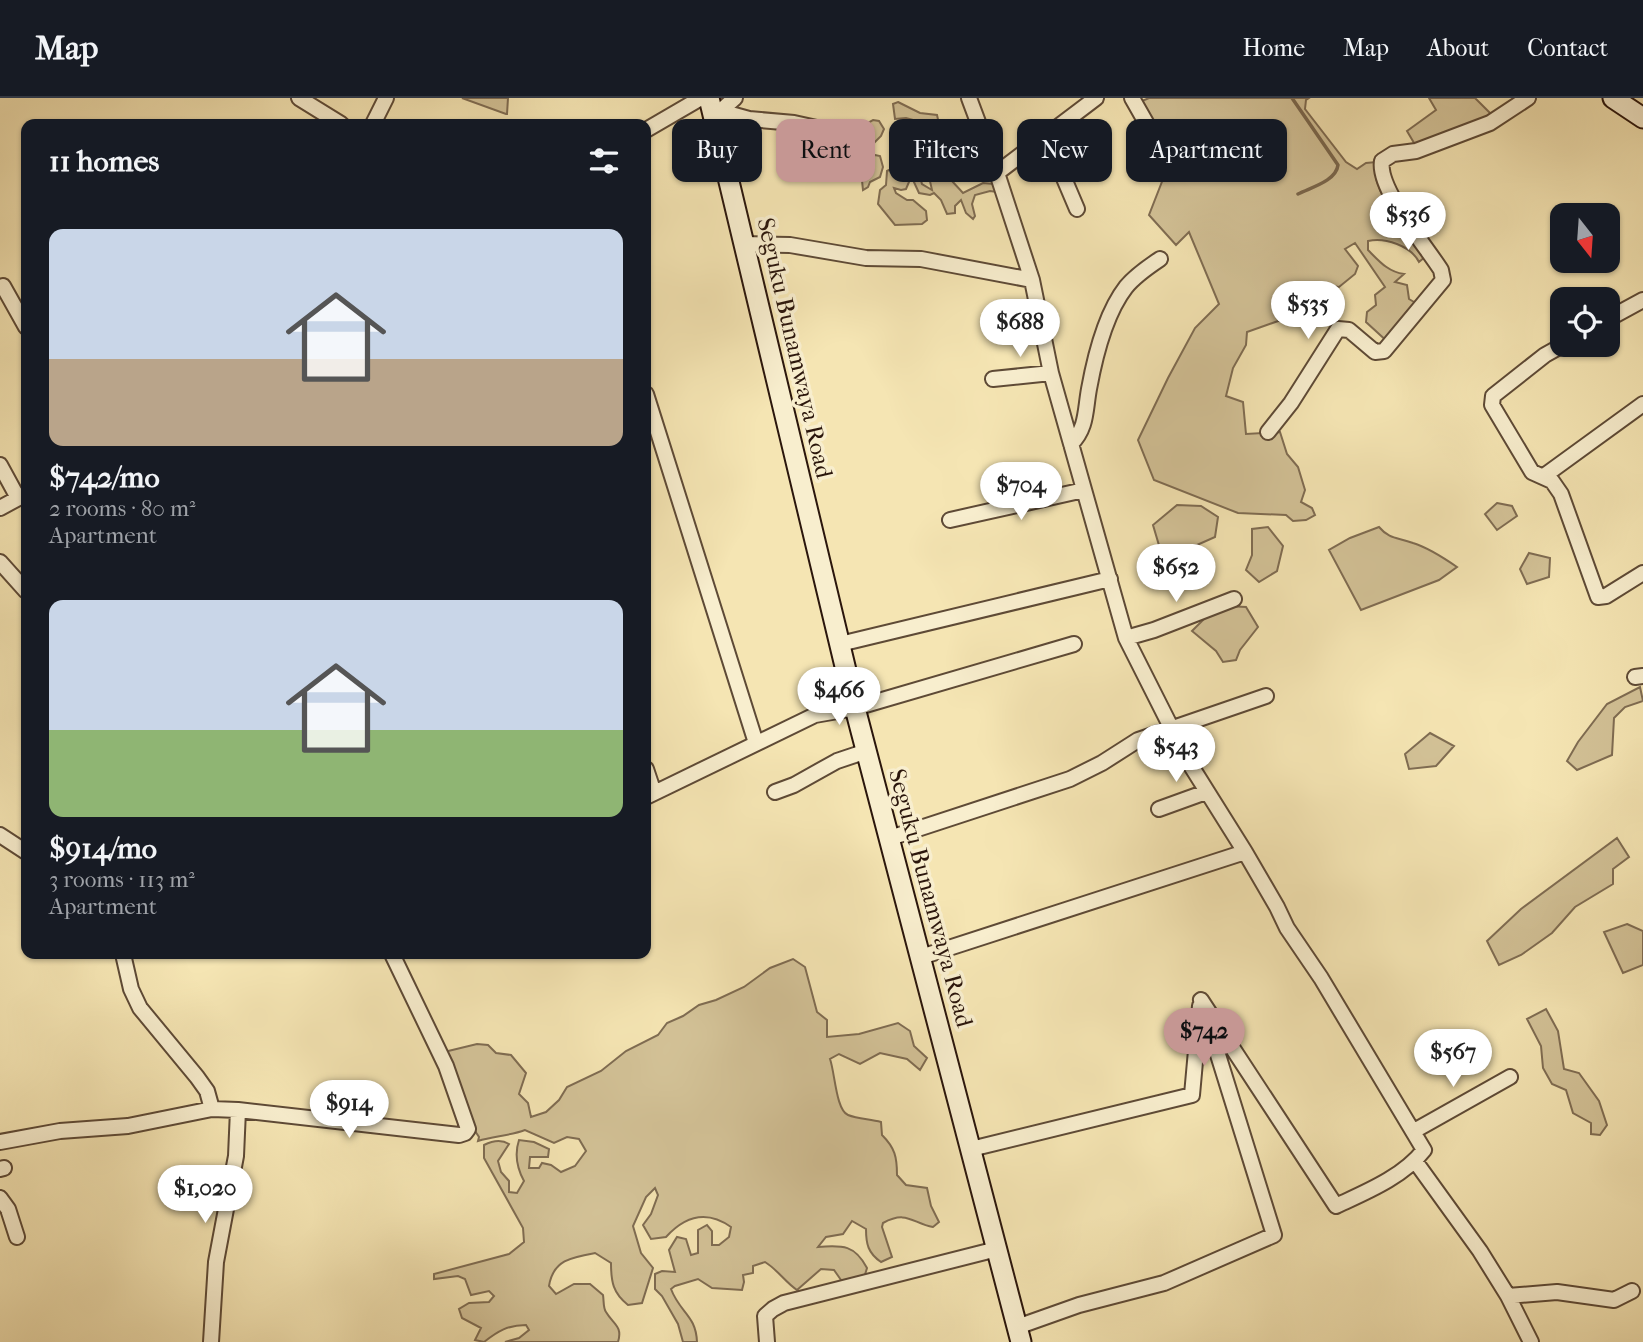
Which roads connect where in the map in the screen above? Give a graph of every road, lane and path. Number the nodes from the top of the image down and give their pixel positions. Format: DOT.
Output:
graph roads {
  1 [pos="299,98"];
  2 [pos="386,98"];
  3 [pos="701,98"];
  4 [pos="735,98"];
  5 [pos="969,98"];
  6 [pos="1096,98"];
  7 [pos="1132,98"];
  8 [pos="1528,98"];
  9 [pos="1613,98"];
  10 [pos="714,109"];
  11 [pos="1643,118"];
  12 [pos="333,119"];
  13 [pos="376,119"];
  14 [pos="977,119"];
  15 [pos="1068,119"];
  16 [pos="1144,119"];
  17 [pos="776,121"];
  18 [pos="651,127"];
  19 [pos="1017,158"];
  20 [pos="1003,168"];
  21 [pos="1000,182"];
  22 [pos="1066,182"];
  23 [pos="1077,209"];
  24 [pos="745,244"];
  25 [pos="1160,259"];
  26 [pos="1032,280"];
  27 [pos="3,286"];
  28 [pos="1643,300"];
  29 [pos="1620,312"];
  30 [pos="21,318"];
  31 [pos="1550,354"];
  32 [pos="1051,373"];
  33 [pos="993,379"];
  34 [pos="1643,404"];
  35 [pos="651,410"];
  36 [pos="1268,432"];
  37 [pos="1071,444"];
  38 [pos="0,466"];
  39 [pos="1544,476"];
  40 [pos="1084,490"];
  41 [pos="21,495"];
  42 [pos="21,497"];
  43 [pos="0,508"];
  44 [pos="950,520"];
  45 [pos="0,562"];
  46 [pos="1643,573"];
  47 [pos="1110,579"];
  48 [pos="21,585"];
  49 [pos="1234,599"];
  50 [pos="1125,638"];
  51 [pos="840,644"];
  52 [pos="1074,644"];
  53 [pos="1266,696"];
  54 [pos="855,708"];
  55 [pos="1172,729"];
  56 [pos="756,743"];
  57 [pos="867,751"];
  58 [pos="775,792"];
  59 [pos="1206,792"];
  60 [pos="651,795"];
  61 [pos="1158,809"];
  62 [pos="0,835"];
  63 [pos="890,838"];
  64 [pos="21,849"];
  65 [pos="1245,852"];
  66 [pos="920,957"];
  67 [pos="125,959"];
  68 [pos="394,959"];
  69 [pos="1201,1000"];
  70 [pos="1510,1077"];
  71 [pos="212,1109"];
  72 [pos="238,1110"];
  73 [pos="1414,1131"];
  74 [pos="0,1142"];
  75 [pos="971,1149"];
  76 [pos="1415,1161"];
  77 [pos="0,1198"];
  78 [pos="17,1237"];
  79 [pos="997,1249"];
  80 [pos="1632,1291"];
  81 [pos="1508,1296"];
  82 [pos="1019,1334"];
  83 [pos="1525,1338"];
  84 [pos="211,1342"];
  85 [pos="767,1342"];
  1 -- 12 [label="street"];
  2 -- 13 [label="street"];
  3 -- 18 [label="street"];
  4 -- 10 [label="street"];
  5 -- 14 [label="street"];
  6 -- 15 [label="street"];
  7 -- 16 [label="street"];
  8 -- 36 [label="street"];
  9 -- 11 [label="main road"];
  10 -- 17 [label="street"];
  10 -- 24 [label="main road, Seguku Bunamwaya Road"];
  19 -- 20 [label="street"];
  21 -- 26 [label="street"];
  22 -- 23 [label="street"];
  24 -- 26 [label="street"];
  24 -- 51 [label="main road, Seguku Bunamwaya Road"];
  25 -- 37 [label="street"];
  26 -- 32 [label="street"];
  27 -- 30 [label="street"];
  28 -- 29 [label="street"];
  31 -- 39 [label="street"];
  32 -- 33 [label="street"];
  32 -- 37 [label="street"];
  34 -- 39 [label="street"];
  35 -- 56 [label="street"];
  37 -- 40 [label="street"];
  38 -- 41 [label="street"];
  39 -- 46 [label="street"];
  40 -- 44 [label="street"];
  40 -- 47 [label="street"];
  42 -- 43 [label="street"];
  45 -- 48 [label="street"];
  47 -- 50 [label="street"];
  47 -- 51 [label="street"];
  49 -- 50 [label="street"];
  50 -- 55 [label="street"];
  51 -- 54 [label="main road, Seguku Bunamwaya Road"];
  52 -- 54 [label="street"];
  53 -- 55 [label="street"];
  54 -- 56 [label="street"];
  54 -- 57 [label="main road, Seguku Bunamwaya Road"];
  55 -- 59 [label="street"];
  55 -- 63 [label="street"];
  56 -- 60 [label="street"];
  57 -- 58 [label="street"];
  57 -- 63 [label="main road, Seguku Bunamwaya Road"];
  59 -- 61 [label="street"];
  59 -- 65 [label="street"];
  62 -- 64 [label="street"];
  63 -- 66 [label="main road, Seguku Bunamwaya Road"];
  65 -- 66 [label="street"];
  65 -- 73 [label="street"];
  66 -- 75 [label="main road, Seguku Bunamwaya Road"];
  67 -- 71 [label="street"];
  68 -- 72 [label="street"];
  69 -- 75 [label="street"];
  69 -- 76 [label="street"];
  69 -- 82 [label="street"];
  70 -- 73 [label="street"];
  71 -- 72 [label="street"];
  71 -- 74 [label="street"];
  72 -- 84 [label="street"];
  73 -- 76 [label="street"];
  75 -- 79 [label="main road, Seguku Bunamwaya Road"];
  76 -- 81 [label="street"];
  77 -- 78 [label="street"];
  79 -- 82 [label="main road, Seguku Bunamwaya Road"];
  79 -- 85 [label="street"];
  80 -- 81 [label="street"];
  81 -- 83 [label="street"];
}
